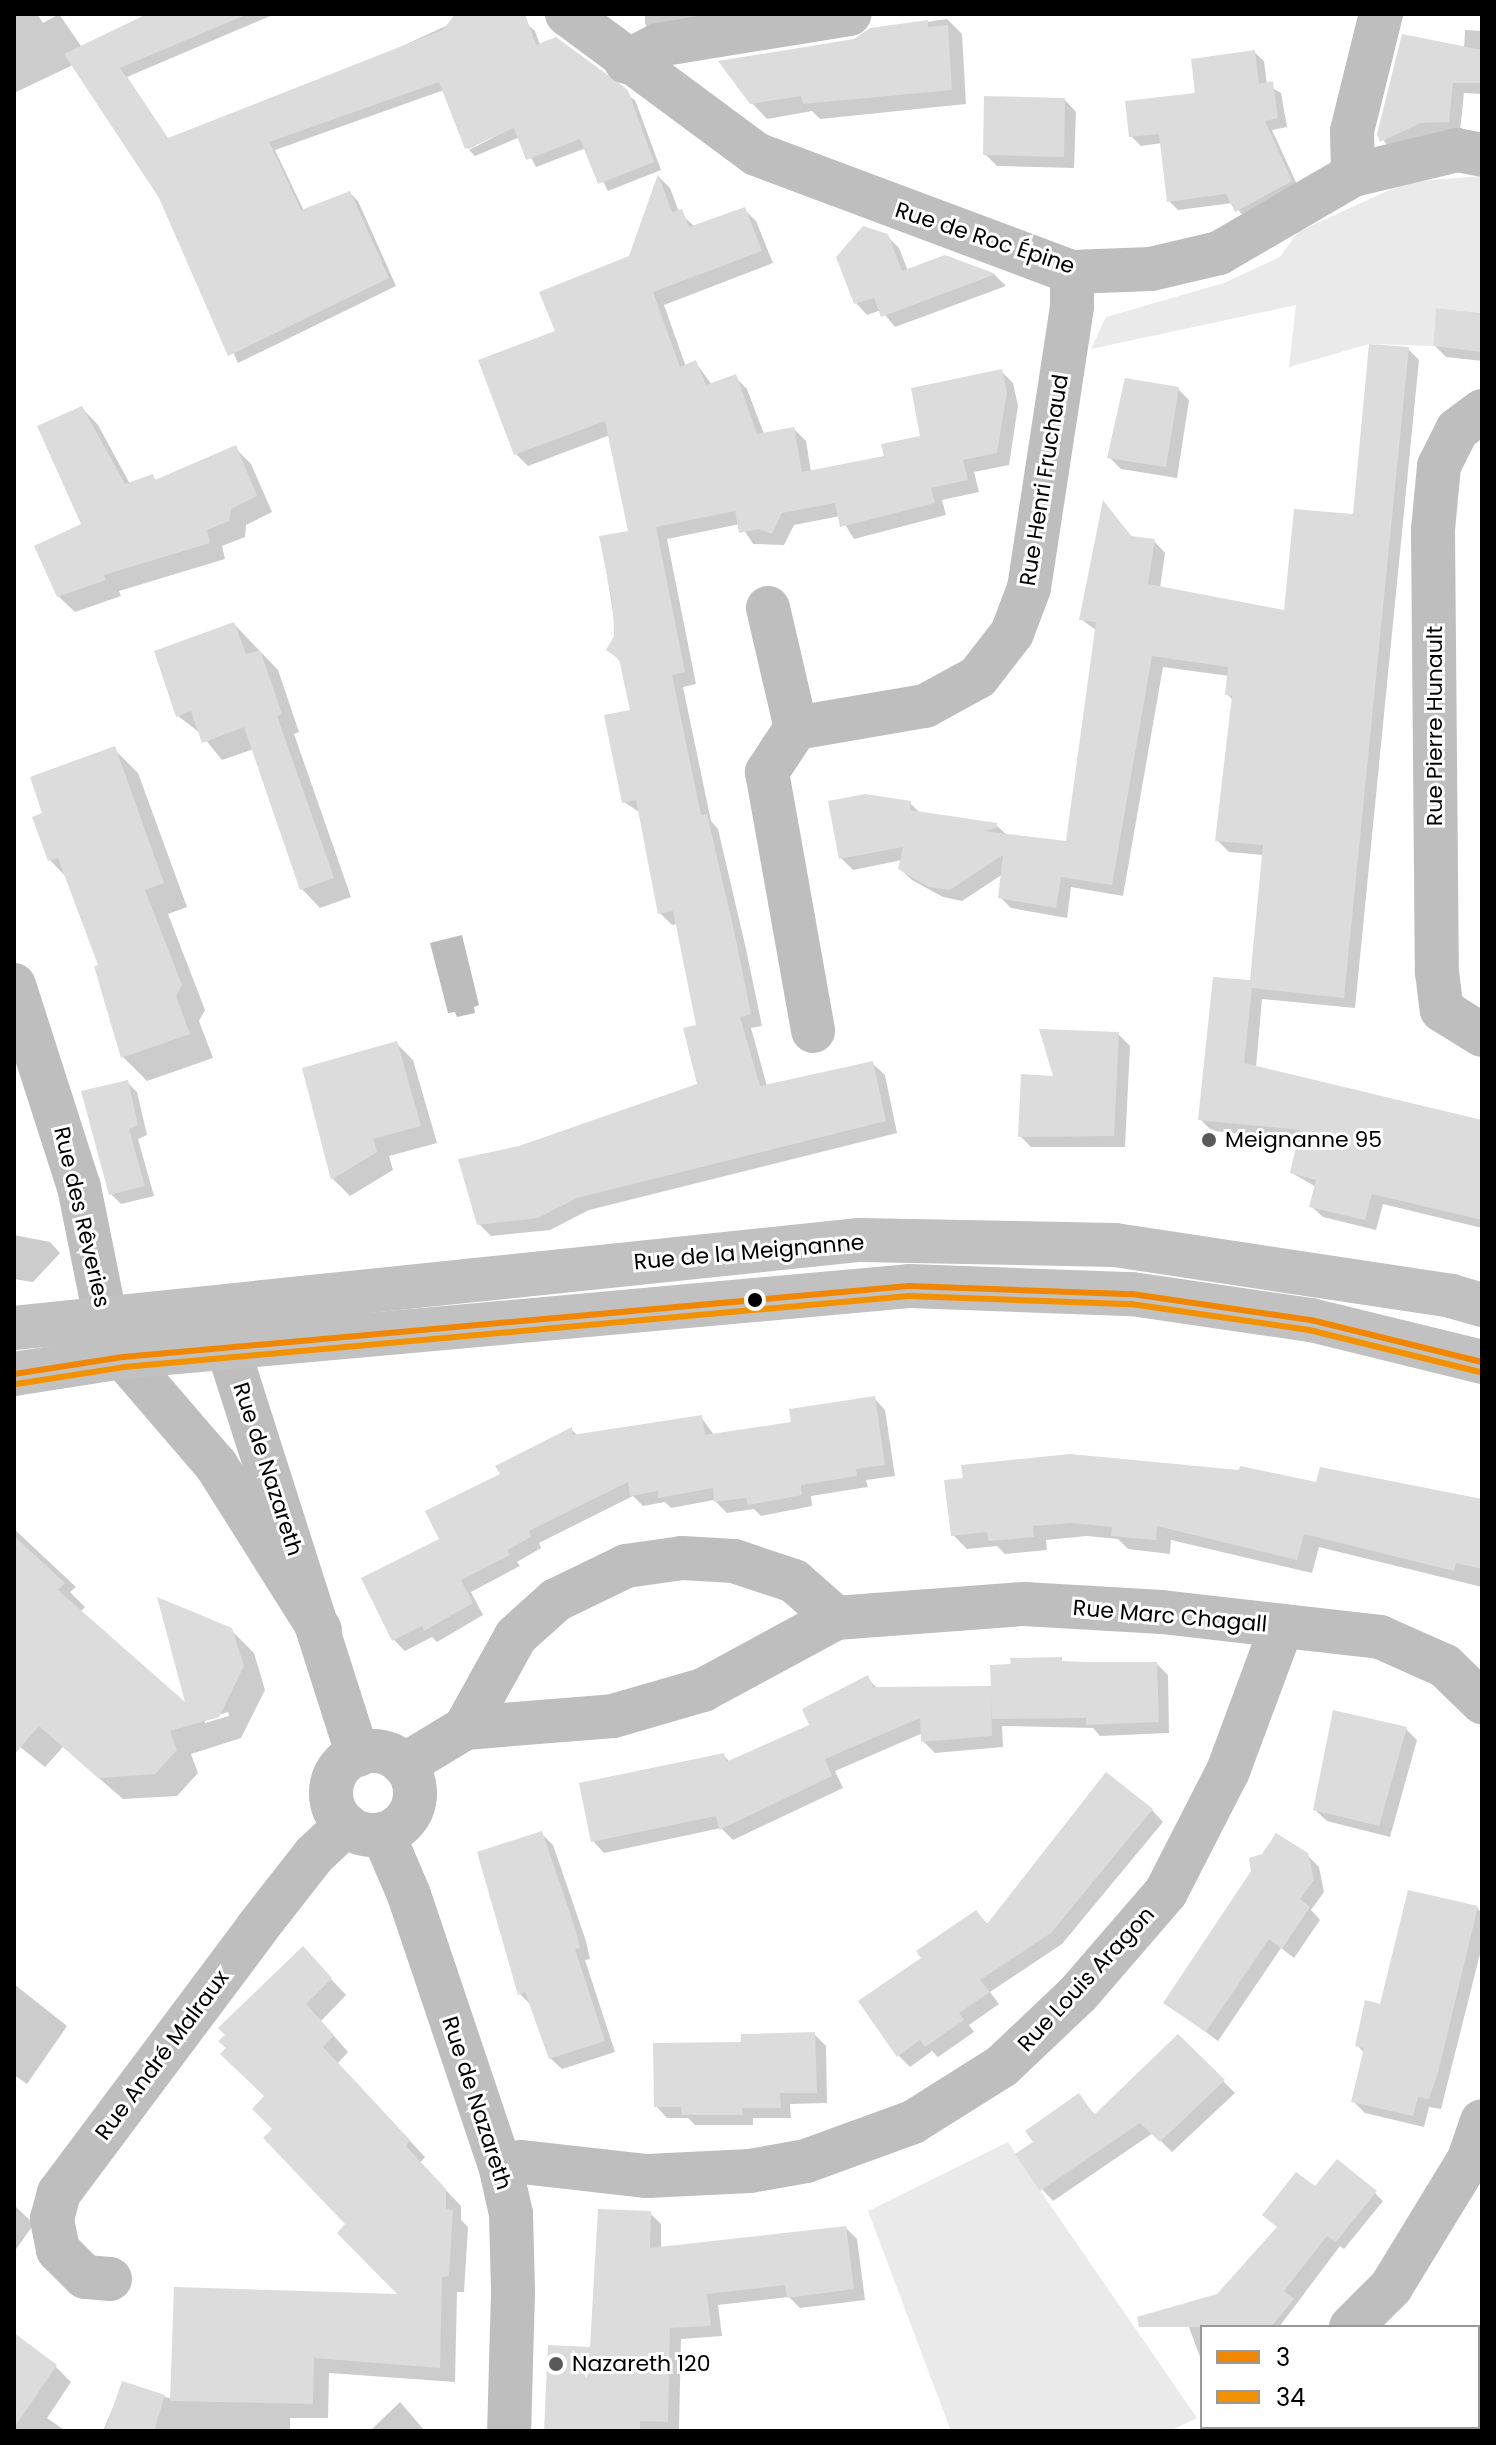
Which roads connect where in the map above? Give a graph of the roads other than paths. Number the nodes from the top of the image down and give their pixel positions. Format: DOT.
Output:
graph roads {
  1 [pos="567,14"];
  2 [pos="850,14"];
  3 [pos="1381,14"];
  4 [pos="626,62"];
  5 [pos="1482,155"];
  6 [pos="1353,175"];
  7 [pos="1072,272"];
  8 [pos="1482,411"];
  9 [pos="768,608"];
  10 [pos="796,728"];
  11 [pos="14,985"];
  12 [pos="813,1031"];
  13 [pos="1482,1035"];
  14 [pos="1482,1305"];
  15 [pos="14,1328"];
  16 [pos="222,1328"];
  17 [pos="114,1339"];
  18 [pos="1482,1362"];
  19 [pos="14,1374"];
  20 [pos="836,1618"];
  21 [pos="1282,1626"];
  22 [pos="320,1630"];
  23 [pos="1482,1702"];
  24 [pos="465,1728"];
  25 [pos="358,1755"];
  26 [pos="404,1765"];
  27 [pos="364,1829"];
  28 [pos="1482,2121"];
  29 [pos="500,2165"];
  30 [pos="110,2279"];
  31 [pos="1353,2325"];
  32 [pos="509,2431"];
  1 -- 4 [label="street, Rue de Roc Épine"];
  2 -- 4 [label="street"];
  3 -- 6 [label="street"];
  4 -- 7 [label="street, Rue de Roc Épine"];
  5 -- 6 [label="street, Rue de Roc Épine"];
  6 -- 7 [label="street, Rue de Roc Épine"];
  7 -- 10 [label="street, Rue Henri Fruchaud"];
  8 -- 13 [label="street, Rue Pierre Hunault"];
  9 -- 10 [label="street"];
  10 -- 12 [label="street"];
  11 -- 17 [label="street, Rue des Rêveries"];
  14 -- 16 [label="street, Rue de la Meignanne"];
  15 -- 17 [label="street, Rue de la Meignanne"];
  16 -- 17 [label="street, Rue de la Meignanne"];
  16 -- 18 [label="street, Rue de la Meignanne"];
  16 -- 22 [label="street, Rue de Nazareth"];
  17 -- 19 [label="street, Rue de la Meignanne"];
  17 -- 22 [label="street, Rue de Nazareth"];
  20 -- 21 [label="street, Rue Marc Chagall"];
  20 -- 24 [label="street, Rue Marc Chagall"];
  20 -- 24 [label="street, Rue Marc Chagall"];
  21 -- 23 [label="street, Rue Marc Chagall"];
  21 -- 29 [label="street, Rue Louis Aragon"];
  22 -- 25 [label="street, Rue de Nazareth"];
  24 -- 26 [label="street, Rue Marc Chagall"];
  25 -- 26 [label="street"];
  25 -- 27 [label="street, Rue de Nazareth"];
  26 -- 27 [label="street"];
  27 -- 29 [label="street, Rue de Nazareth"];
  27 -- 30 [label="street, Rue André Malraux"];
  28 -- 31 [label="street"];
  29 -- 32 [label="street, Rue de Nazareth"];
}
